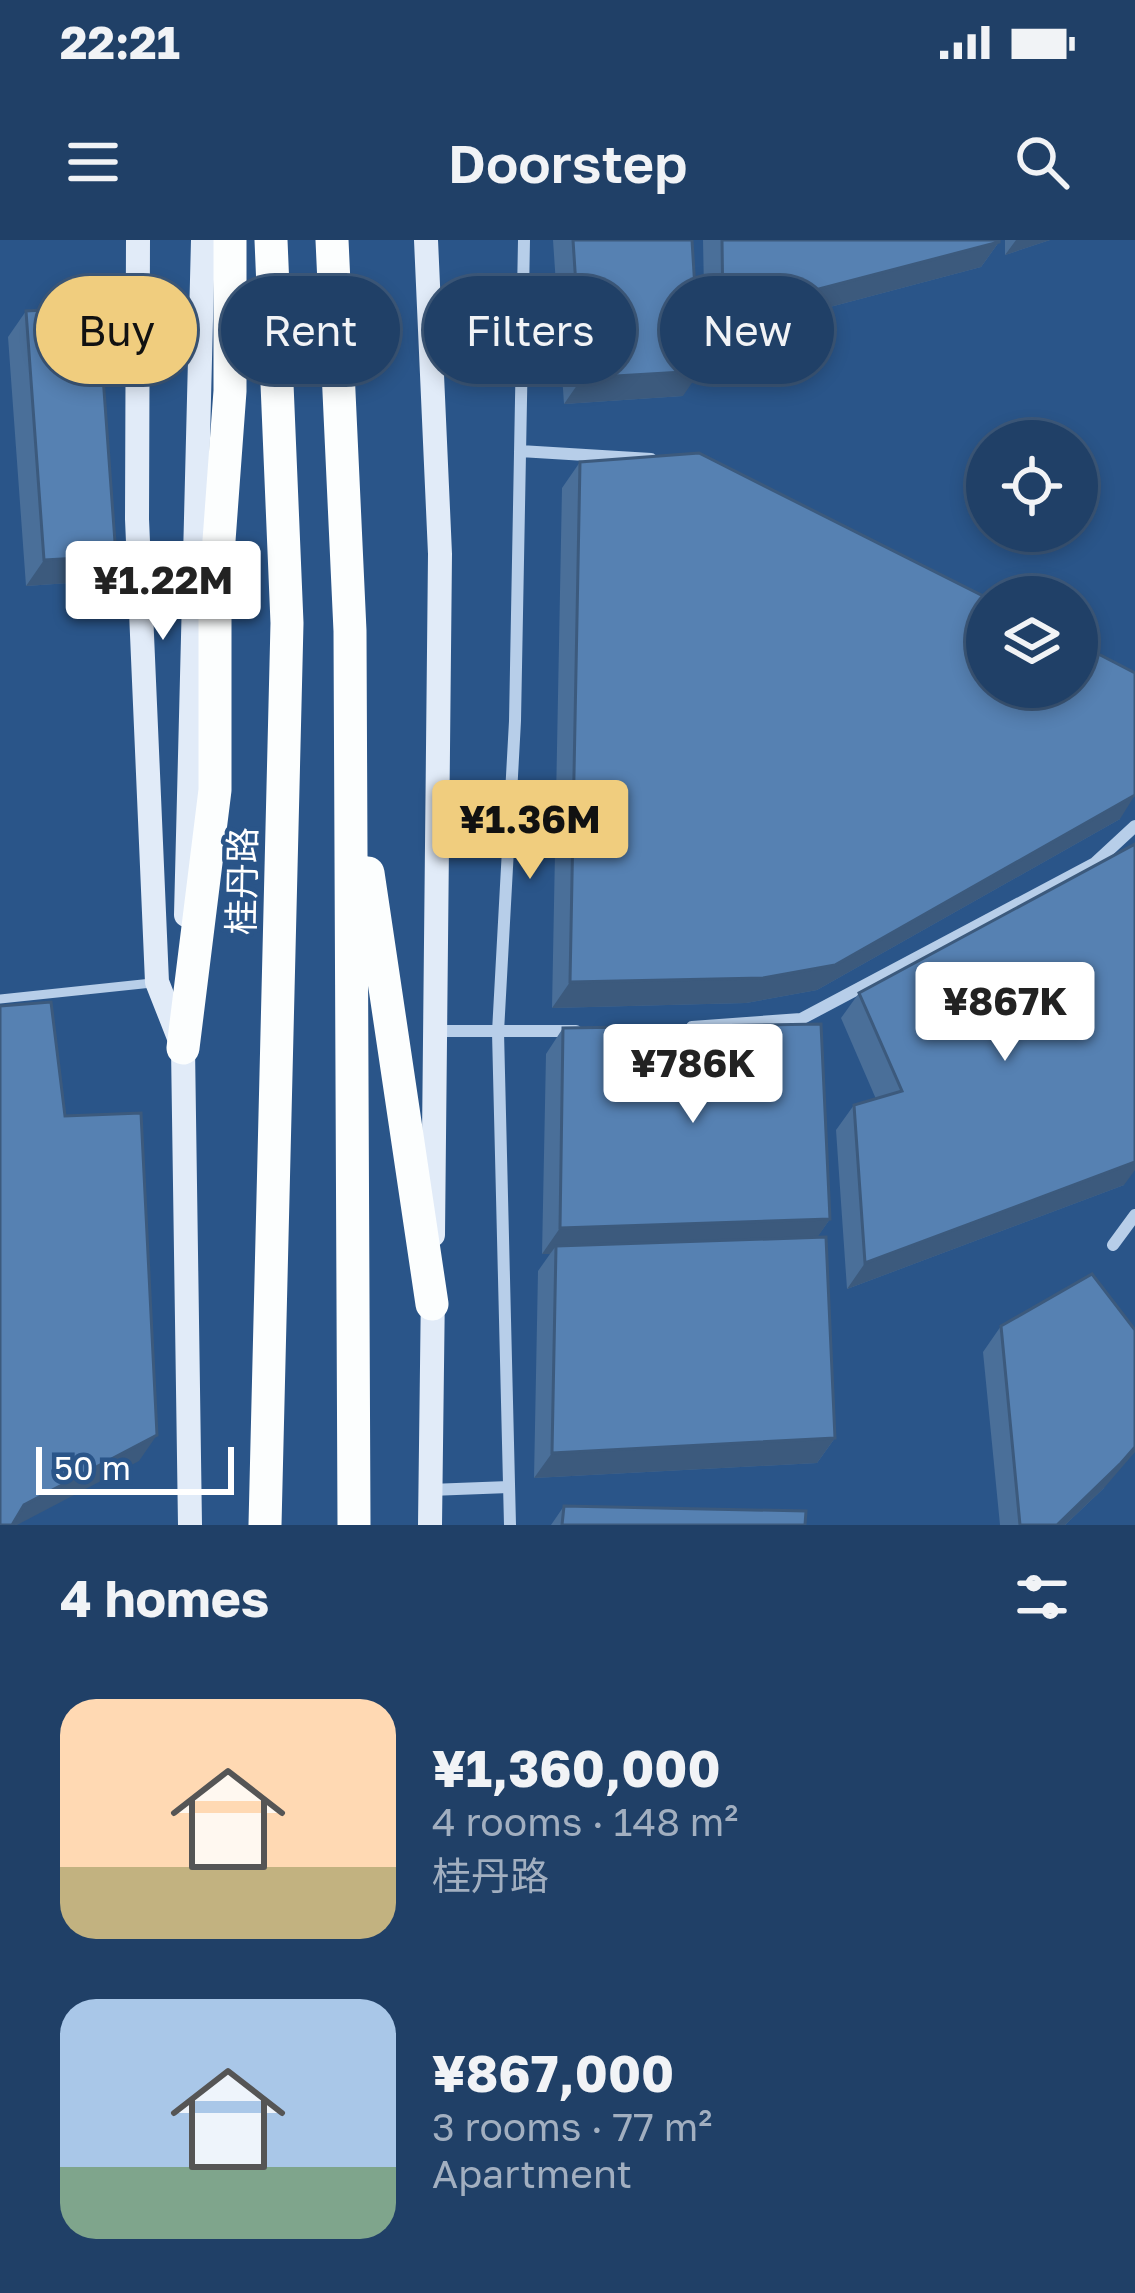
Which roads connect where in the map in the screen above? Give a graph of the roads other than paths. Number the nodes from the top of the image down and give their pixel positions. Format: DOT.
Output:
graph roads {
  1 [pos="138,240"];
  2 [pos="203,240"];
  3 [pos="230,240"];
  4 [pos="271,240"];
  5 [pos="332,240"];
  6 [pos="425,240"];
  7 [pos="524,240"];
  8 [pos="520,452"];
  9 [pos="661,460"];
  10 [pos="350,747"];
  11 [pos="1135,826"];
  12 [pos="158,982"];
  13 [pos="0,999"];
  14 [pos="684,1027"];
  15 [pos="435,1031"];
  16 [pos="591,1031"];
  17 [pos="498,1032"];
  18 [pos="183,1048"];
  19 [pos="1135,1215"];
  20 [pos="1113,1246"];
  21 [pos="432,1304"];
  22 [pos="509,1487"];
  23 [pos="430,1490"];
  24 [pos="190,1525"];
  25 [pos="266,1525"];
  26 [pos="354,1525"];
  27 [pos="430,1525"];
  28 [pos="510,1525"];
  1 -- 12 [label="main road"];
  2 -- 18 [label="main road"];
  3 -- 18 [label="highway"];
  4 -- 25 [label="highway, 桂丹路"];
  5 -- 10 [label="highway"];
  6 -- 15 [label="main road"];
  7 -- 8 [label="street"];
  8 -- 9 [label="street"];
  8 -- 17 [label="street"];
  10 -- 21 [label="highway"];
  10 -- 26 [label="highway"];
  11 -- 14 [label="street"];
  12 -- 13 [label="lane"];
  12 -- 18 [label="main road"];
  15 -- 17 [label="street"];
  15 -- 21 [label="main road"];
  16 -- 17 [label="street"];
  17 -- 22 [label="street"];
  18 -- 24 [label="main road"];
  19 -- 20 [label="street"];
  21 -- 23 [label="main road"];
  22 -- 23 [label="street"];
  22 -- 28 [label="street"];
  23 -- 27 [label="main road"];
}
